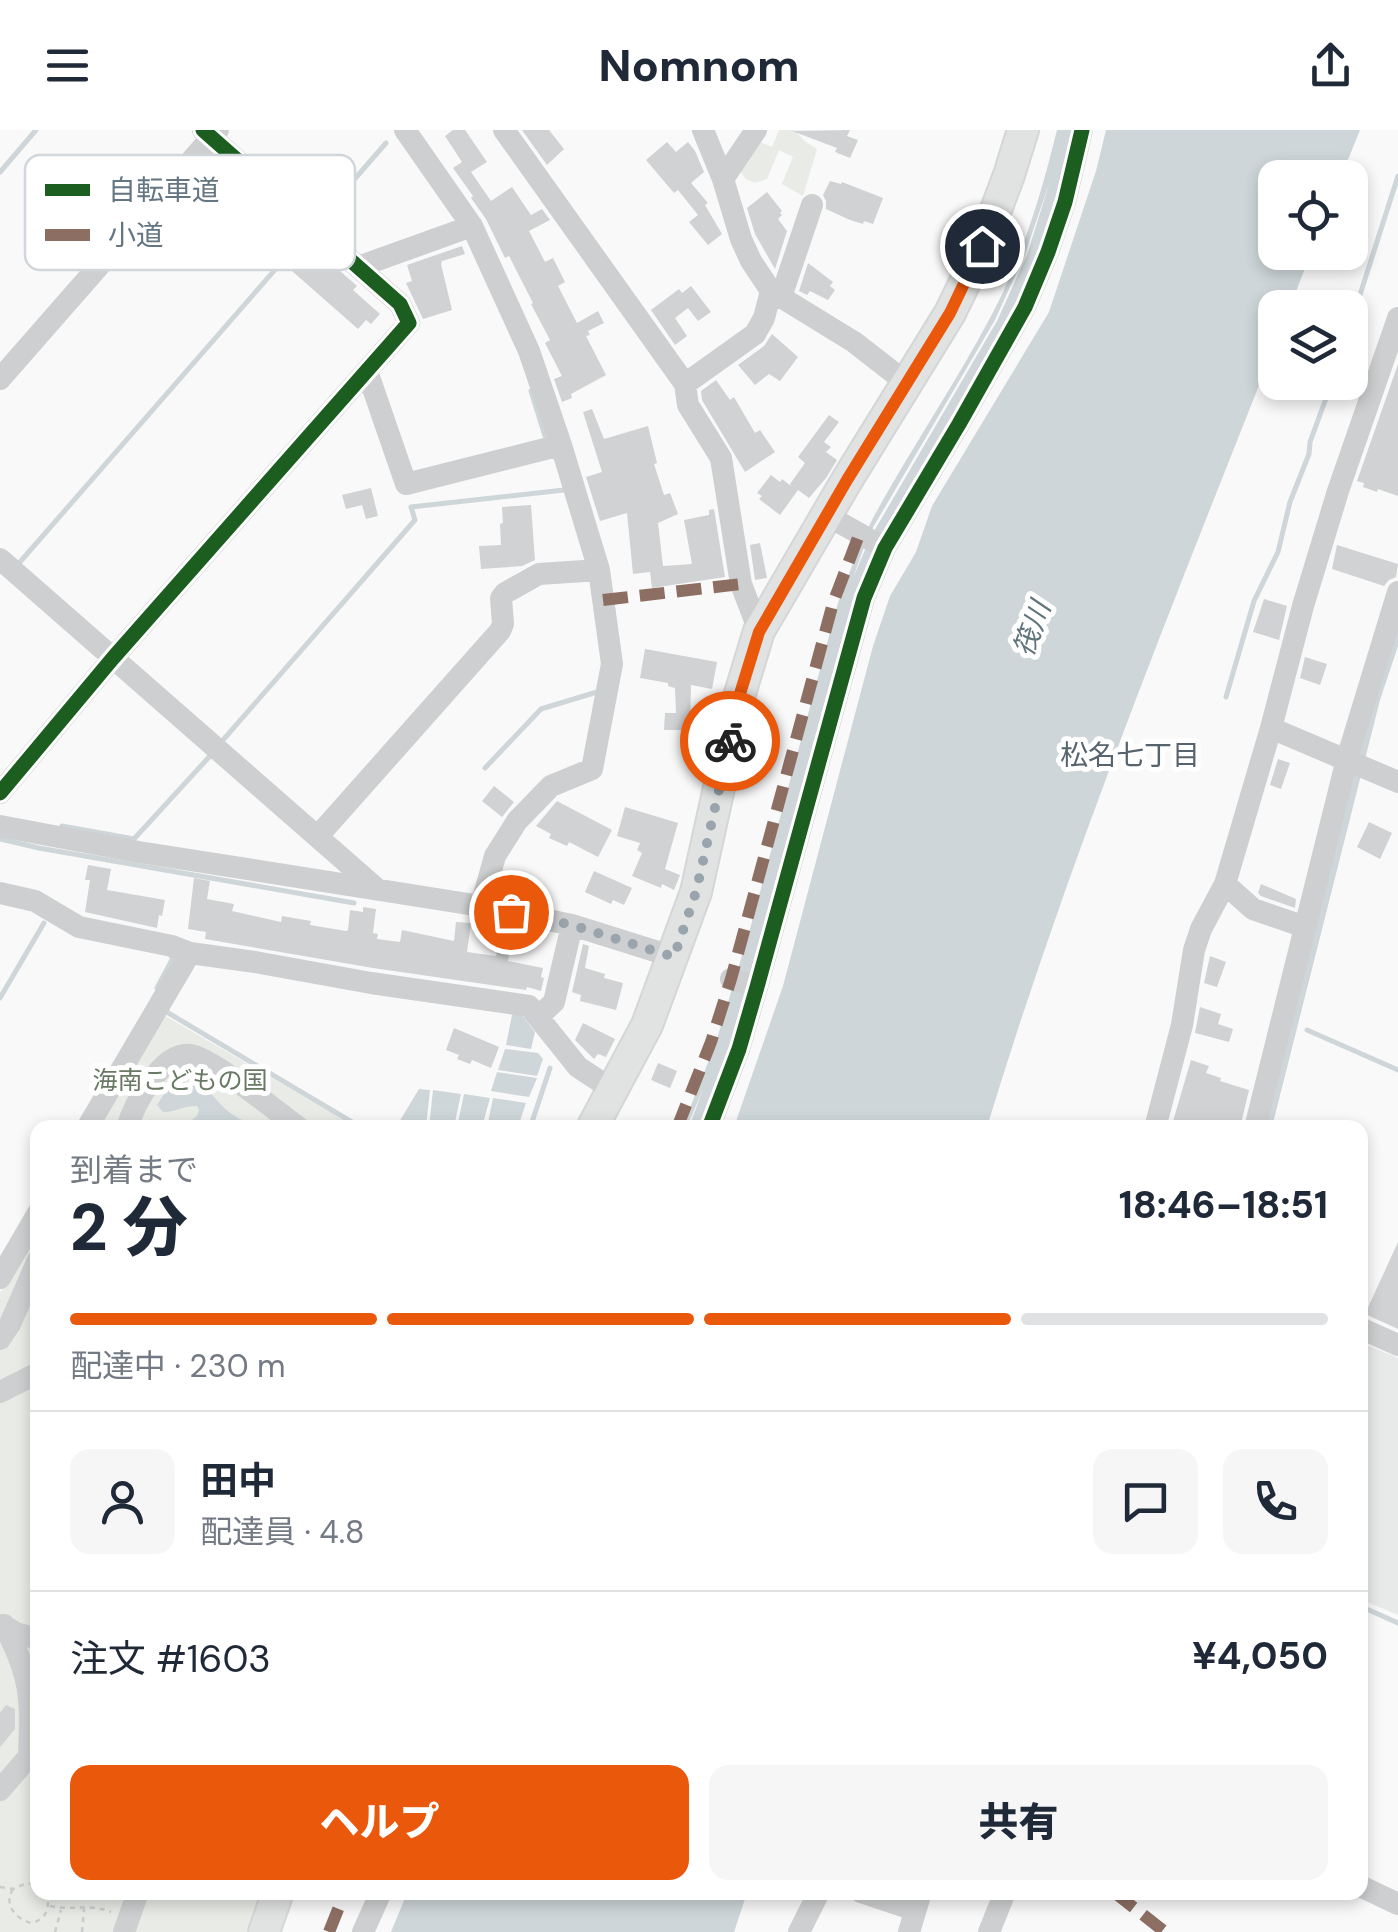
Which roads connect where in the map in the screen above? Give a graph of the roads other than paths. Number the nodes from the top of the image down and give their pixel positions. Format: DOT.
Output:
graph roads {
  1 [pos="405,130"];
  2 [pos="504,130"];
  3 [pos="703,130"];
  4 [pos="756,130"];
  5 [pos="1023,130"];
  6 [pos="1082,130"];
  7 [pos="211,132"];
  8 [pos="191,155"];
  9 [pos="236,155"];
  10 [pos="723,179"];
  11 [pos="812,205"];
  12 [pos="472,226"];
  13 [pos="355,264"];
  14 [pos="358,267"];
  15 [pos="93,270"];
  16 [pos="776,294"];
  17 [pos="1398,318"];
  18 [pos="367,371"];
  19 [pos="0,379"];
  20 [pos="685,384"];
  21 [pos="908,384"];
  22 [pos="561,444"];
  23 [pos="826,515"];
  24 [pos="882,547"];
  25 [pos="0,558"];
  26 [pos="598,570"];
  27 [pos="1398,592"];
  28 [pos="759,632"];
  29 [pos="113,658"];
  30 [pos="1270,728"];
  31 [pos="1356,763"];
  32 [pos="1398,782"];
  33 [pos="0,793"];
  34 [pos="0,826"];
  35 [pos="318,836"];
  36 [pos="1224,884"];
  37 [pos="377,889"];
  38 [pos="0,893"];
  39 [pos="481,906"];
  40 [pos="572,925"];
  41 [pos="1305,927"];
  42 [pos="190,953"];
  43 [pos="674,957"];
  44 [pos="538,1017"];
  45 [pos="614,1090"];
  46 [pos="92,1120"];
  47 [pos="130,1120"];
  48 [pos="275,1120"];
  49 [pos="597,1120"];
  50 [pos="712,1120"];
  51 [pos="1157,1120"];
  52 [pos="1257,1120"];
  53 [pos="30,1227"];
  54 [pos="0,1278"];
  55 [pos="30,1278"];
  56 [pos="1368,1332"];
  57 [pos="0,1339"];
  58 [pos="1398,1345"];
  59 [pos="30,1377"];
  60 [pos="0,1392"];
  61 [pos="2,1624"];
  62 [pos="30,1637"];
  63 [pos="30,1693"];
  64 [pos="30,1755"];
  65 [pos="0,1790"];
  66 [pos="1368,1890"];
  67 [pos="133,1900"];
  68 [pos="275,1900"];
  69 [pos="377,1900"];
  70 [pos="816,1900"];
  71 [pos="883,1900"];
  72 [pos="1003,1900"];
  73 [pos="1398,1904"];
  74 [pos="915,1912"];
  75 [pos="119,1923"];
  76 [pos="264,1932"];
  77 [pos="363,1932"];
  78 [pos="799,1932"];
  79 [pos="990,1932"];
  1 -- 12 [label="street"];
  2 -- 20 [label="street"];
  3 -- 10 [label="street"];
  4 -- 10 [label="street"];
  5 -- 21 [label="main road"];
  6 -- 24 [label="street"];
  7 -- 8 [label="street"];
  7 -- 9 [label="street"];
  10 -- 16 [label="street"];
  11 -- 16 [label="street"];
  12 -- 14 [label="street"];
  12 -- 22 [label="street"];
  13 -- 14 [label="street"];
  14 -- 18 [label="street"];
  15 -- 19 [label="street"];
  16 -- 20 [label="street"];
  16 -- 21 [label="street"];
  17 -- 30 [label="street"];
  18 -- 22 [label="street"];
  18 -- 29 [label="street"];
  20 -- 28 [label="street"];
  21 -- 23 [label="main road"];
  22 -- 26 [label="street"];
  23 -- 24 [label="street"];
  23 -- 28 [label="main road"];
  24 -- 50 [label="street"];
  25 -- 29 [label="street"];
  26 -- 35 [label="street"];
  26 -- 39 [label="street"];
  27 -- 31 [label="street"];
  28 -- 43 [label="main road"];
  29 -- 33 [label="street"];
  29 -- 35 [label="street"];
  30 -- 31 [label="street"];
  30 -- 36 [label="street"];
  31 -- 32 [label="street"];
  31 -- 41 [label="street"];
  34 -- 37 [label="street"];
  35 -- 37 [label="street"];
  36 -- 41 [label="street"];
  36 -- 51 [label="street"];
  37 -- 39 [label="street"];
  38 -- 42 [label="street"];
  39 -- 40 [label="street"];
  40 -- 43 [label="street"];
  40 -- 44 [label="street"];
  41 -- 52 [label="street"];
  42 -- 44 [label="street"];
  42 -- 46 [label="street"];
  43 -- 45 [label="main road"];
  44 -- 45 [label="street"];
  45 -- 49 [label="main road"];
  47 -- 48 [label="street"];
  53 -- 54 [label="street"];
  55 -- 57 [label="street"];
  56 -- 58 [label="street"];
  59 -- 60 [label="street"];
  61 -- 62 [label="street"];
  61 -- 63 [label="street"];
  64 -- 65 [label="street"];
  66 -- 73 [label="street"];
  67 -- 75 [label="street"];
  68 -- 76 [label="main road"];
  69 -- 77 [label="street"];
  70 -- 78 [label="street"];
  71 -- 74 [label="street"];
  72 -- 79 [label="street"];
}
